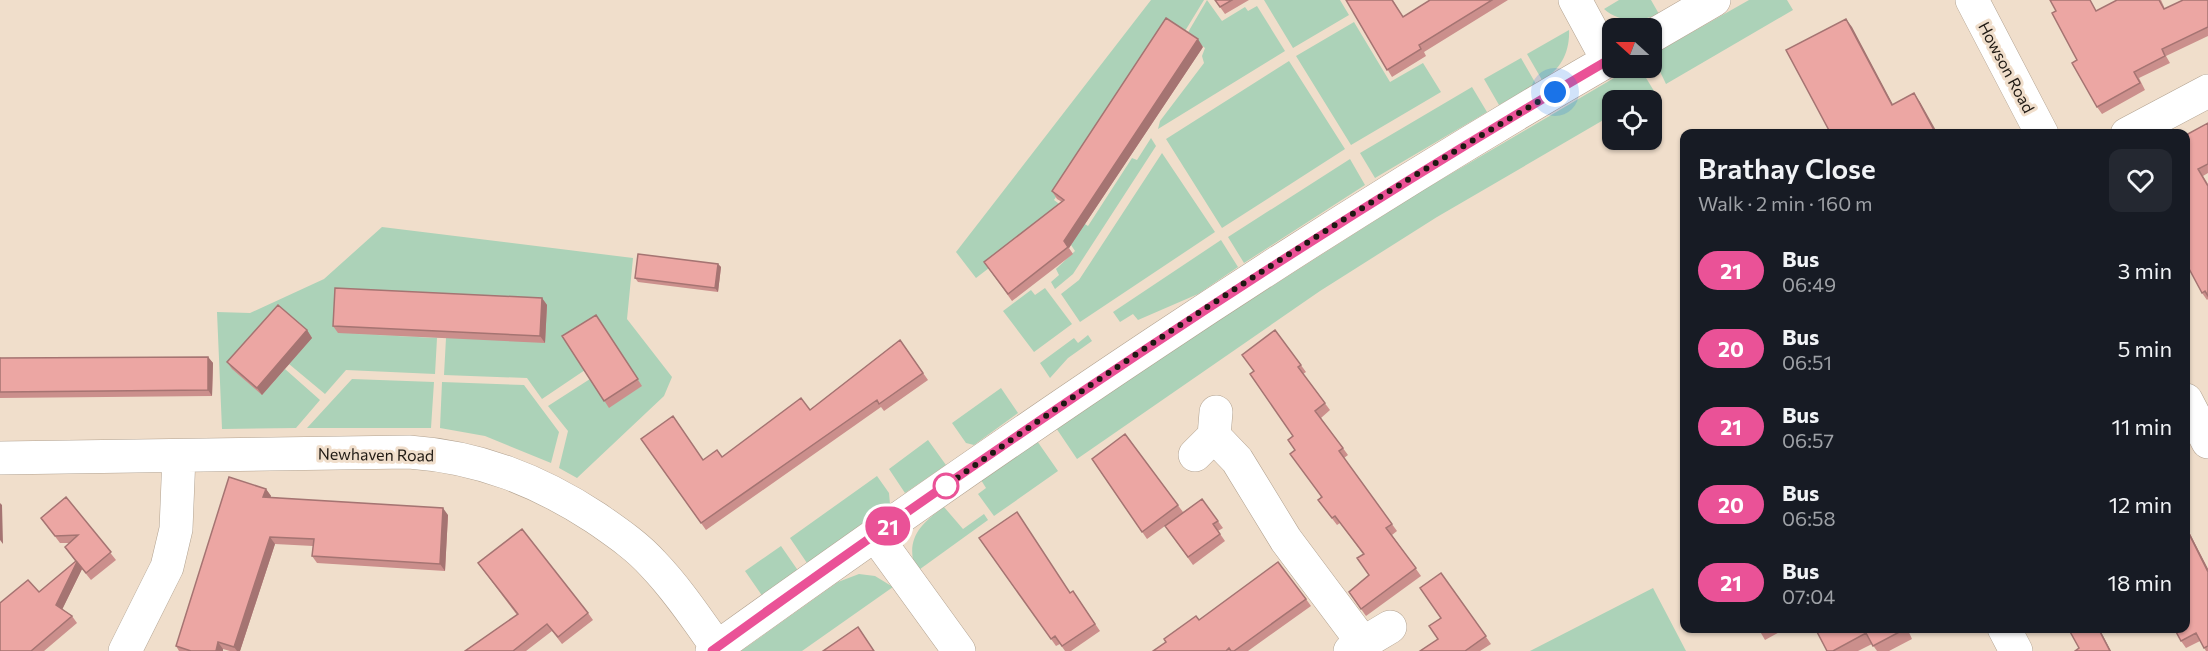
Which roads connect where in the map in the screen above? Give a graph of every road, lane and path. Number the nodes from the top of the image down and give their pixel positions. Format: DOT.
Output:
graph roads {
  1 [pos="1575,0"];
  2 [pos="1714,0"];
  3 [pos="1972,0"];
  4 [pos="1662,30"];
  5 [pos="1602,46"];
  6 [pos="1602,65"];
  7 [pos="2208,91"];
  8 [pos="2039,129"];
  9 [pos="2136,129"];
  10 [pos="2190,408"];
  11 [pos="1208,435"];
  12 [pos="2208,442"];
  13 [pos="179,456"];
  14 [pos="0,458"];
  15 [pos="875,535"];
  16 [pos="2007,633"];
  17 [pos="1368,641"];
  18 [pos="715,649"];
  19 [pos="126,651"];
  20 [pos="959,651"];
  21 [pos="2016,651"];
  1 -- 5 [label="street"];
  2 -- 4 [label="street"];
  3 -- 8 [label="street, Howson Road"];
  6 -- 15 [label="street"];
  7 -- 9 [label="street"];
  10 -- 12 [label="street"];
  11 -- 17 [label="street"];
  13 -- 14 [label="street, Newhaven Road"];
  13 -- 18 [label="street, Newhaven Road"];
  13 -- 19 [label="street"];
  15 -- 18 [label="street"];
  15 -- 20 [label="street"];
  16 -- 21 [label="street"];
}
